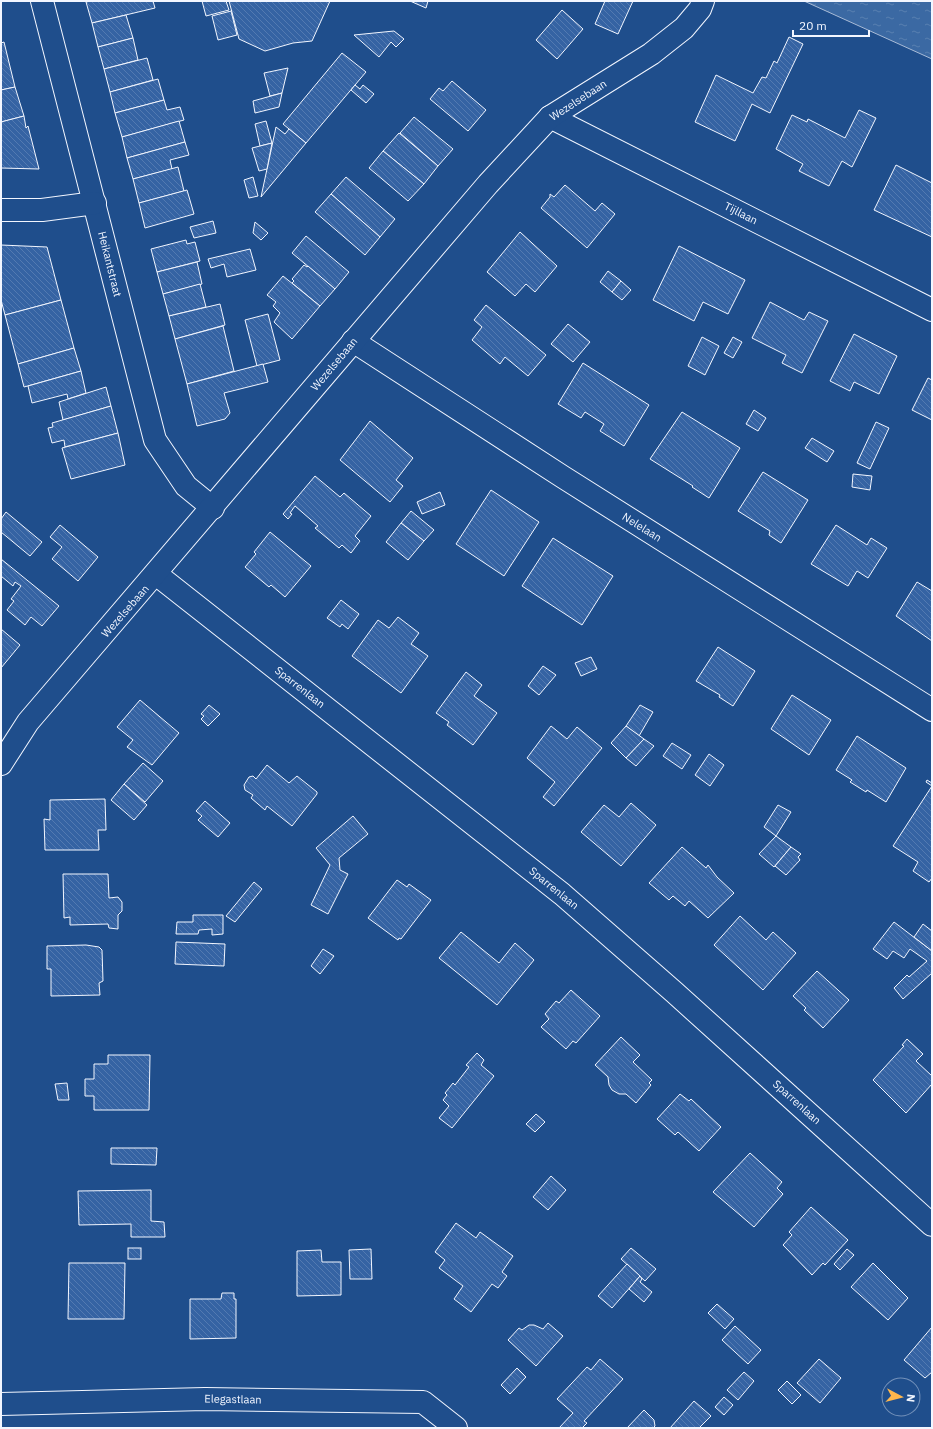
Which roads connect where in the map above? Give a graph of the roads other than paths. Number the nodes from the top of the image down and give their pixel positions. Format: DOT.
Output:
graph roads {
  1 [pos="42,1"];
  2 [pos="703,1"];
  3 [pos="550,117"];
  4 [pos="95,203"];
  5 [pos="1,210"];
  6 [pos="932,310"];
  7 [pos="354,341"];
  8 [pos="213,508"];
  9 [pos="156,574"];
  10 [pos="932,710"];
  11 [pos="1,764"];
  12 [pos="932,1225"];
  13 [pos="1,1404"];
  14 [pos="456,1428"];
  1 -- 4 [label="street, Heikantstraat"];
  2 -- 3 [label="street, Wezelsebaan"];
  3 -- 6 [label="street, Tijllaan"];
  3 -- 7 [label="street, Wezelsebaan"];
  4 -- 5 [label="street"];
  4 -- 8 [label="street, Heikantstraat"];
  7 -- 8 [label="street, Wezelsebaan"];
  7 -- 10 [label="street, Nelelaan"];
  8 -- 9 [label="street, Wezelsebaan"];
  9 -- 11 [label="street, Wezelsebaan"];
  9 -- 12 [label="street, Sparrenlaan"];
  13 -- 14 [label="street, Elegastlaan"];
}
